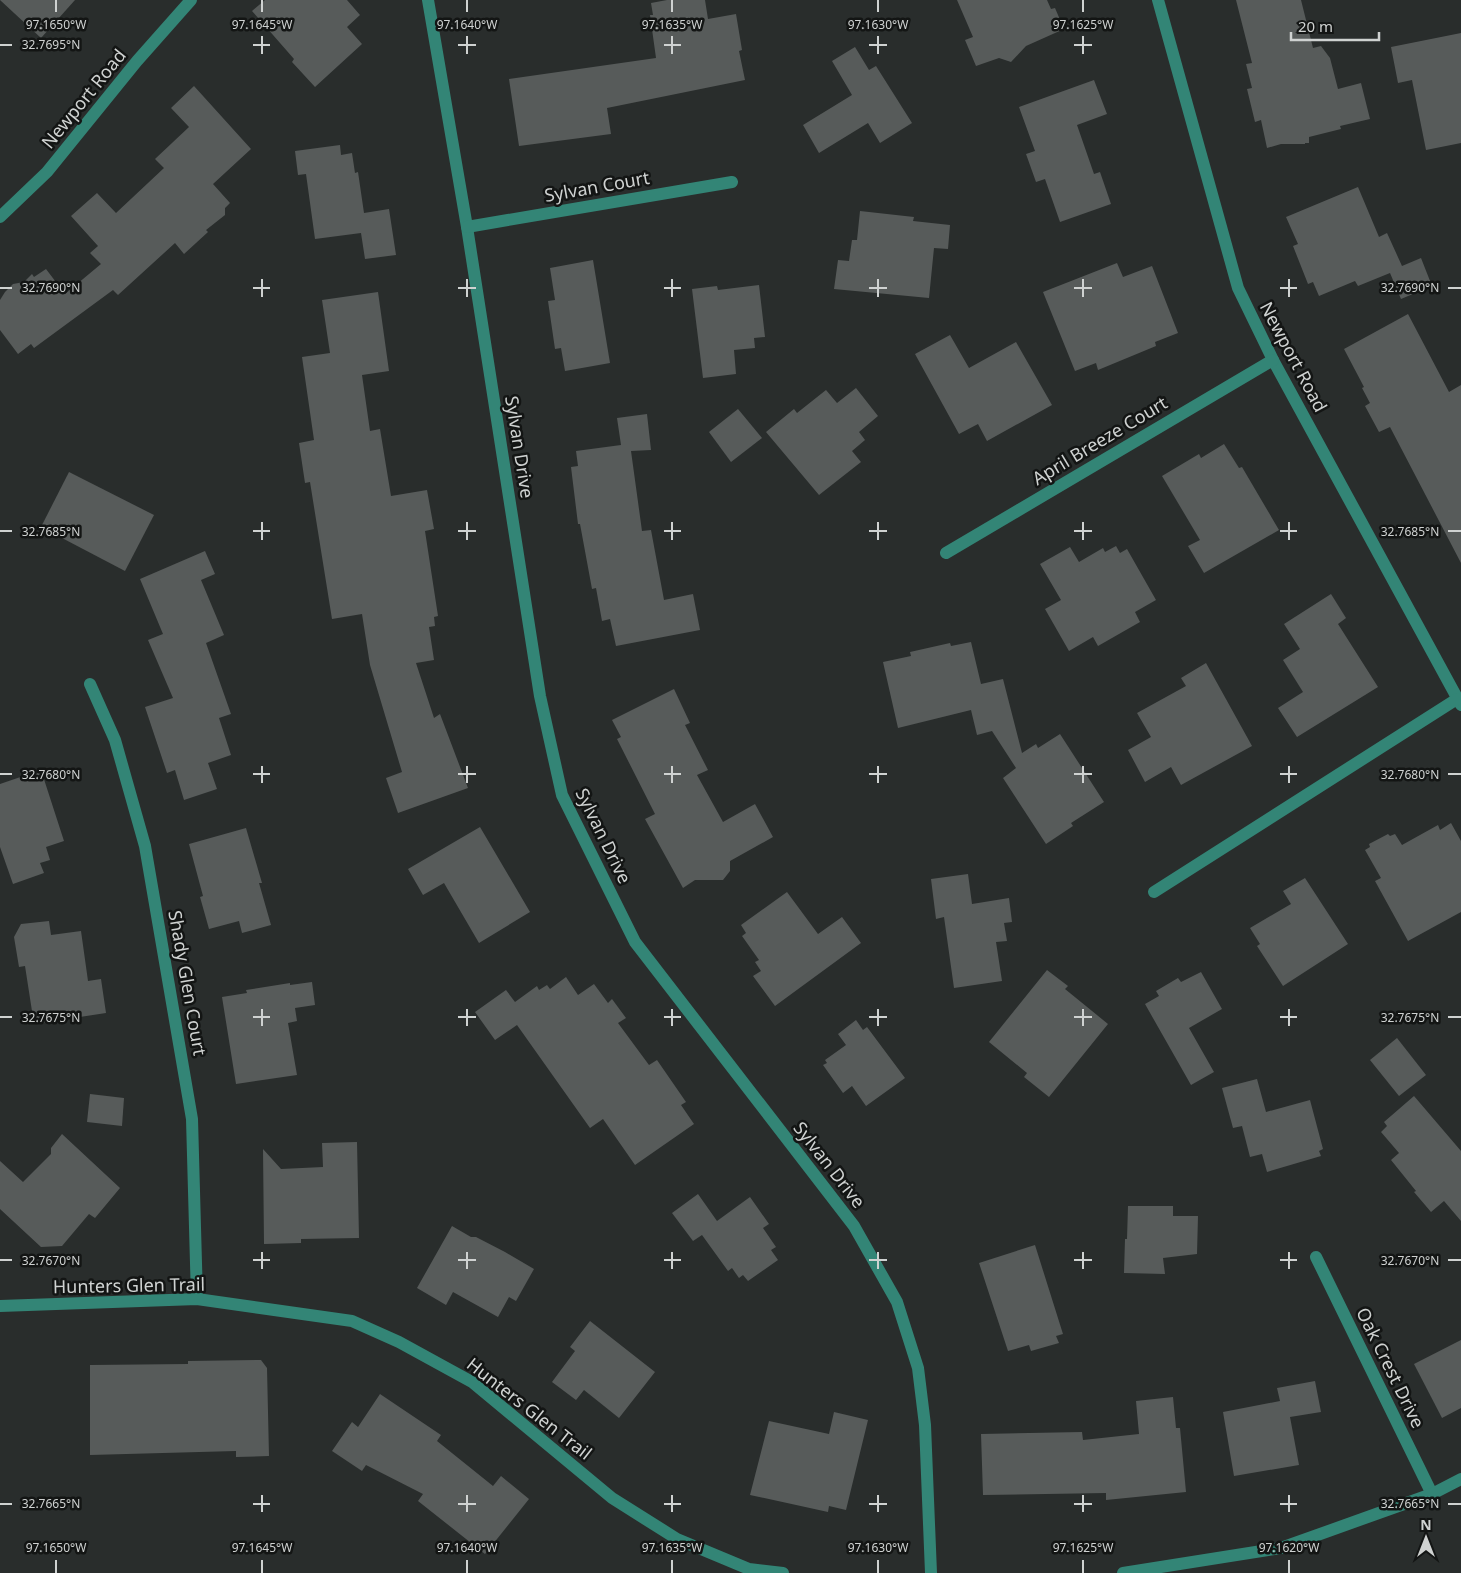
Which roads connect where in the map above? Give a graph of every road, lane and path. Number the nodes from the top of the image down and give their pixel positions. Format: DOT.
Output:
graph roads {
  1 [pos="191,0"];
  2 [pos="428,0"];
  3 [pos="1158,0"];
  4 [pos="732,182"];
  5 [pos="0,217"];
  6 [pos="468,227"];
  7 [pos="1273,360"];
  8 [pos="946,553"];
  9 [pos="90,684"];
  10 [pos="1459,702"];
  11 [pos="1154,892"];
  12 [pos="1316,1257"];
  13 [pos="197,1299"];
  14 [pos="0,1306"];
  15 [pos="1461,1479"];
  16 [pos="1432,1494"];
  17 [pos="783,1573"];
  18 [pos="931,1573"];
  19 [pos="1123,1573"];
  1 -- 5 [label="street, Newport Road"];
  2 -- 6 [label="street, Sylvan Drive"];
  3 -- 7 [label="street, Newport Road"];
  4 -- 6 [label="street, Sylvan Court"];
  6 -- 18 [label="street, Sylvan Drive"];
  7 -- 8 [label="street, April Breeze Court"];
  7 -- 10 [label="street, Newport Road"];
  9 -- 13 [label="street, Shady Glen Court"];
  10 -- 11 [label="street"];
  12 -- 16 [label="street, Oak Crest Drive"];
  13 -- 14 [label="street, Hunters Glen Trail"];
  13 -- 17 [label="street, Hunters Glen Trail"];
  15 -- 16 [label="street"];
  16 -- 19 [label="street"];
}
